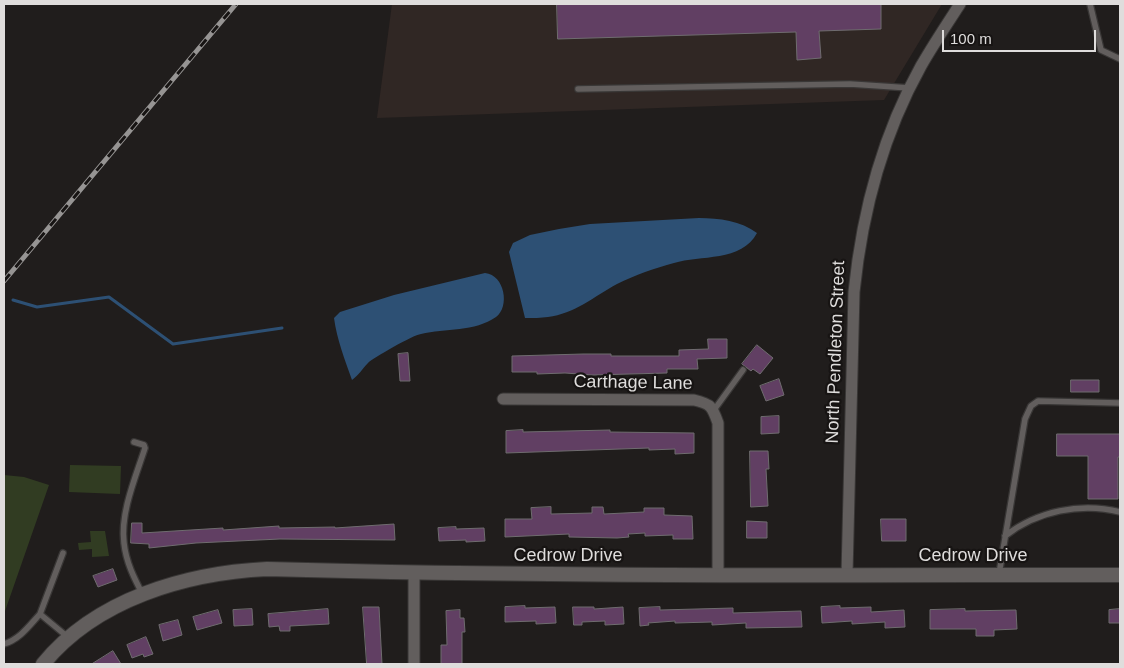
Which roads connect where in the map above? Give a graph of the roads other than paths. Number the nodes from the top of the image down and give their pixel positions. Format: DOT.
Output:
graph roads {
  1 [pos="960,4"];
  2 [pos="1090,4"];
  3 [pos="1120,59"];
  4 [pos="910,88"];
  5 [pos="578,89"];
  6 [pos="743,370"];
  7 [pos="503,399"];
  8 [pos="1120,403"];
  9 [pos="714,410"];
  10 [pos="134,442"];
  11 [pos="1120,512"];
  12 [pos="1005,536"];
  13 [pos="63,553"];
  14 [pos="414,574"];
  15 [pos="847,574"];
  16 [pos="718,575"];
  17 [pos="999,575"];
  18 [pos="1120,575"];
  19 [pos="143,595"];
  20 [pos="40,614"];
  21 [pos="69,638"];
  22 [pos="4,644"];
  23 [pos="43,664"];
  24 [pos="414,664"];
  1 -- 4 [label="street, North Pendleton Street"];
  2 -- 3 [label="lane"];
  4 -- 5 [label="lane"];
  4 -- 15 [label="street, North Pendleton Street"];
  6 -- 9 [label="lane"];
  7 -- 9 [label="street, Carthage Lane"];
  8 -- 12 [label="lane"];
  9 -- 16 [label="street, Carthage Lane"];
  10 -- 19 [label="lane"];
  11 -- 12 [label="lane"];
  12 -- 17 [label="lane"];
  13 -- 20 [label="lane"];
  14 -- 16 [label="street, Cedrow Drive"];
  14 -- 19 [label="street, Cedrow Drive"];
  14 -- 24 [label="street"];
  15 -- 16 [label="street, Cedrow Drive"];
  15 -- 17 [label="street, Cedrow Drive"];
  17 -- 18 [label="street, Cedrow Drive"];
  19 -- 21 [label="street, Cedrow Drive"];
  20 -- 21 [label="lane"];
  20 -- 22 [label="lane"];
  21 -- 23 [label="street, Cedrow Drive"];
}
